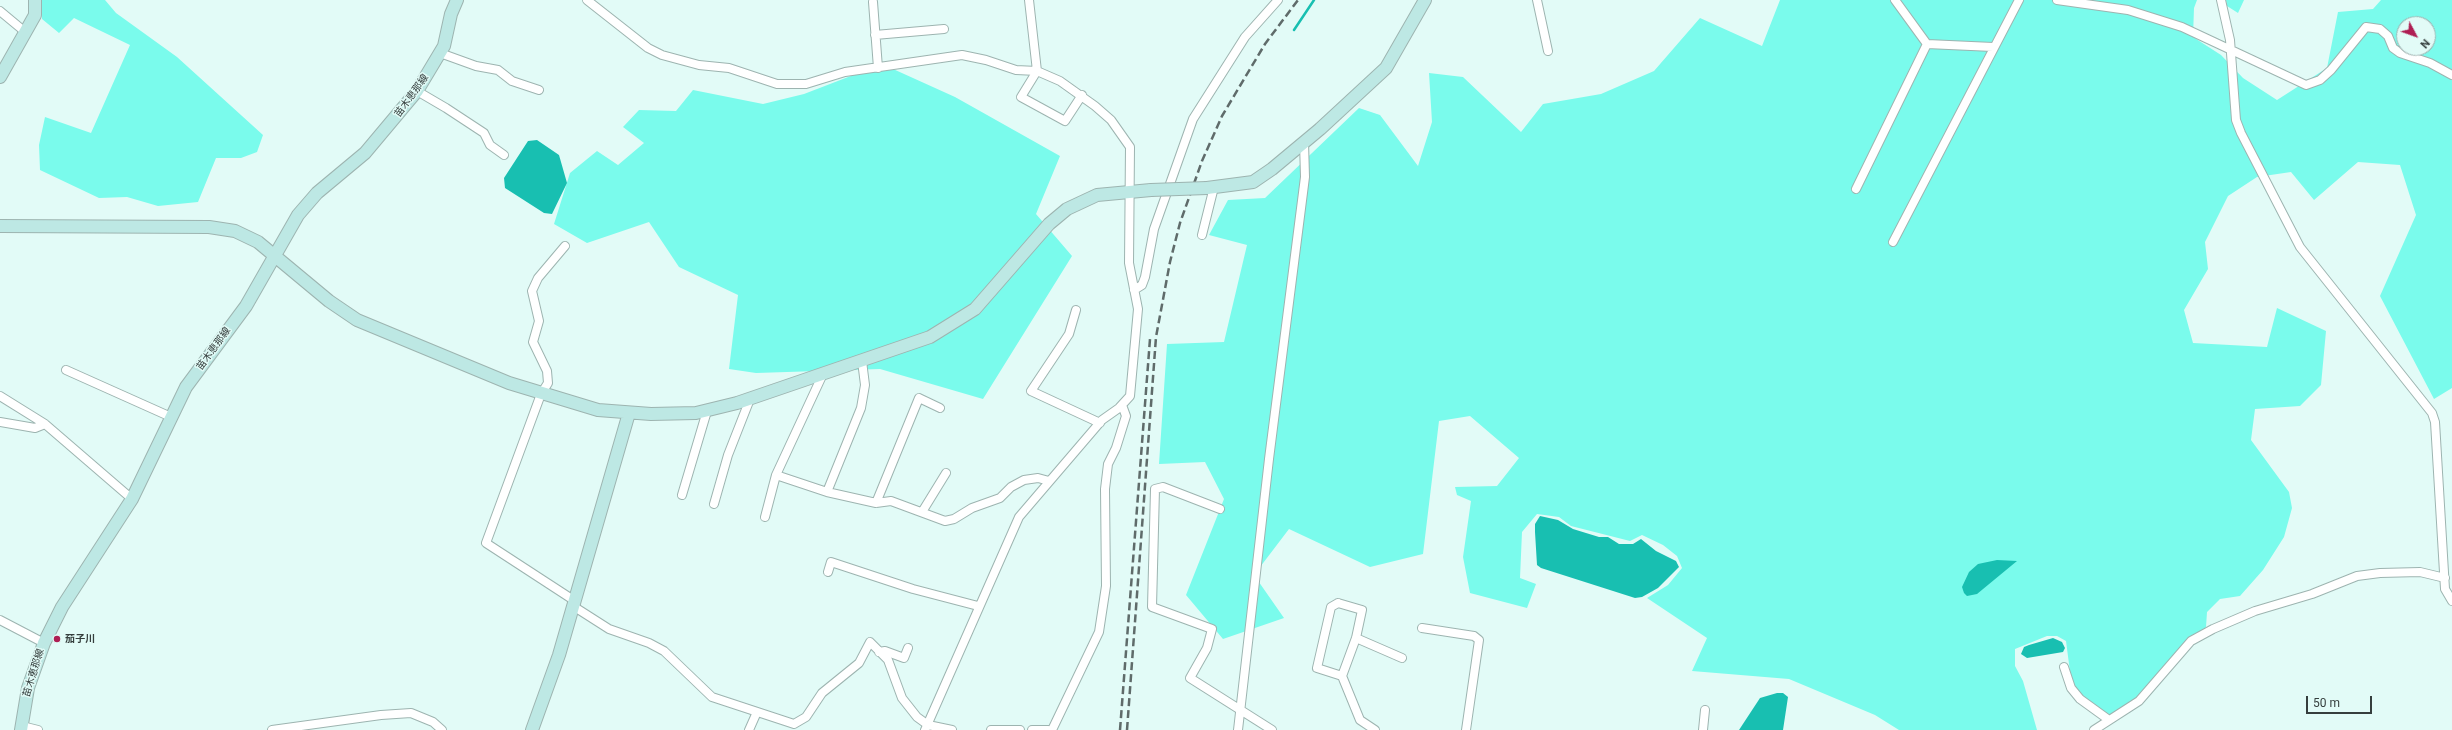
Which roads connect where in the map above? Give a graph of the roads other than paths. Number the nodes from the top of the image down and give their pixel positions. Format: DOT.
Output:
graph roads {
  1 [pos="35,0"];
  2 [pos="457,0"];
  3 [pos="587,0"];
  4 [pos="1029,0"];
  5 [pos="1278,0"];
  6 [pos="1425,0"];
  7 [pos="1537,0"];
  8 [pos="1895,0"];
  9 [pos="2019,0"];
  10 [pos="2057,0"];
  11 [pos="2221,0"];
  12 [pos="873,2"];
  13 [pos="0,11"];
  14 [pos="944,29"];
  15 [pos="24,31"];
  16 [pos="875,35"];
  17 [pos="1927,44"];
  18 [pos="1993,47"];
  19 [pos="2231,50"];
  20 [pos="1548,51"];
  21 [pos="440,53"];
  22 [pos="878,68"];
  23 [pos="1037,71"];
  24 [pos="2452,75"];
  25 [pos="0,77"];
  26 [pos="539,90"];
  27 [pos="417,92"];
  28 [pos="1082,95"];
  29 [pos="1304,142"];
  30 [pos="504,155"];
  31 [pos="1210,188"];
  32 [pos="1856,189"];
  33 [pos="1129,192"];
  34 [pos="0,226"];
  35 [pos="1202,235"];
  36 [pos="1893,242"];
  37 [pos="565,246"];
  38 [pos="275,255"];
  39 [pos="1134,290"];
  40 [pos="1076,310"];
  41 [pos="862,361"];
  42 [pos="66,370"];
  43 [pos="822,376"];
  44 [pos="541,394"];
  45 [pos="0,396"];
  46 [pos="750,399"];
  47 [pos="1122,405"];
  48 [pos="940,408"];
  49 [pos="707,411"];
  50 [pos="629,413"];
  51 [pos="171,418"];
  52 [pos="0,422"];
  53 [pos="1100,423"];
  54 [pos="45,424"];
  55 [pos="946,473"];
  56 [pos="776,475"];
  57 [pos="1049,481"];
  58 [pos="827,492"];
  59 [pos="682,495"];
  60 [pos="132,499"];
  61 [pos="876,503"];
  62 [pos="714,504"];
  63 [pos="1220,508"];
  64 [pos="922,512"];
  65 [pos="765,517"];
  66 [pos="828,572"];
  67 [pos="2445,578"];
  68 [pos="2452,601"];
  69 [pos="574,604"];
  70 [pos="978,606"];
  71 [pos="0,620"];
  72 [pos="1422,628"];
  73 [pos="1356,638"];
  74 [pos="44,643"];
  75 [pos="908,648"];
  76 [pos="879,652"];
  77 [pos="1402,658"];
  78 [pos="2064,667"];
  79 [pos="1342,676"];
  80 [pos="1241,710"];
  81 [pos="1705,710"];
  82 [pos="756,712"];
  83 [pos="2109,720"];
  84 [pos="22,728"];
  85 [pos="927,728"];
  86 [pos="38,730"];
  87 [pos="272,730"];
  88 [pos="442,730"];
  89 [pos="532,730"];
  90 [pos="749,730"];
  91 [pos="952,730"];
  92 [pos="991,730"];
  93 [pos="1020,730"];
  94 [pos="1032,730"];
  95 [pos="1048,730"];
  96 [pos="1052,730"];
  97 [pos="1238,730"];
  98 [pos="1272,730"];
  99 [pos="1375,730"];
  100 [pos="1466,730"];
  101 [pos="1703,730"];
  102 [pos="2094,730"];
  1 -- 15 [label="street"];
  2 -- 21 [label="street, 苗木恵那線"];
  3 -- 22 [label="street"];
  4 -- 23 [label="street"];
  5 -- 39 [label="street"];
  6 -- 29 [label="street"];
  7 -- 20 [label="street"];
  8 -- 17 [label="street"];
  9 -- 18 [label="street"];
  10 -- 19 [label="street"];
  11 -- 19 [label="street"];
  12 -- 16 [label="street"];
  13 -- 15 [label="street"];
  14 -- 16 [label="street"];
  15 -- 25 [label="street"];
  16 -- 22 [label="street"];
  17 -- 18 [label="street"];
  17 -- 32 [label="street"];
  18 -- 36 [label="street"];
  19 -- 24 [label="street"];
  19 -- 67 [label="street"];
  21 -- 26 [label="street"];
  21 -- 27 [label="street, 苗木恵那線"];
  22 -- 23 [label="street"];
  23 -- 28 [label="street"];
  23 -- 28 [label="street"];
  27 -- 30 [label="street"];
  27 -- 38 [label="street, 苗木恵那線"];
  28 -- 33 [label="street"];
  29 -- 31 [label="street"];
  29 -- 80 [label="street"];
  31 -- 33 [label="street, bridge"];
  31 -- 35 [label="street"];
  33 -- 39 [label="street"];
  33 -- 41 [label="street"];
  34 -- 38 [label="street"];
  37 -- 44 [label="street"];
  38 -- 44 [label="street"];
  38 -- 51 [label="street, 苗木恵那線"];
  39 -- 47 [label="street"];
  40 -- 53 [label="street"];
  41 -- 43 [label="street"];
  41 -- 58 [label="street"];
  42 -- 51 [label="street"];
  43 -- 46 [label="street"];
  43 -- 56 [label="street"];
  44 -- 50 [label="street"];
  44 -- 69 [label="street"];
  45 -- 54 [label="street"];
  46 -- 49 [label="street"];
  46 -- 62 [label="street"];
  47 -- 53 [label="street"];
  47 -- 96 [label="street"];
  48 -- 61 [label="street"];
  49 -- 50 [label="street"];
  49 -- 59 [label="street"];
  50 -- 69 [label="street"];
  51 -- 60 [label="street, 苗木恵那線"];
  52 -- 54 [label="street"];
  53 -- 57 [label="street"];
  54 -- 60 [label="street"];
  55 -- 64 [label="street"];
  56 -- 58 [label="street"];
  56 -- 65 [label="street"];
  57 -- 64 [label="street"];
  57 -- 70 [label="street"];
  58 -- 61 [label="street"];
  60 -- 74 [label="street, 苗木恵那線"];
  61 -- 64 [label="street"];
  63 -- 80 [label="street"];
  66 -- 70 [label="street"];
  67 -- 68 [label="street"];
  67 -- 83 [label="street"];
  69 -- 82 [label="street"];
  69 -- 89 [label="street"];
  70 -- 85 [label="street"];
  71 -- 74 [label="street"];
  72 -- 100 [label="street"];
  73 -- 77 [label="street"];
  73 -- 79 [label="street"];
  73 -- 79 [label="street"];
  74 -- 84 [label="street, 苗木恵那線"];
  75 -- 76 [label="street"];
  76 -- 82 [label="street"];
  76 -- 85 [label="street"];
  78 -- 83 [label="street"];
  79 -- 99 [label="street"];
  80 -- 97 [label="street"];
  80 -- 98 [label="street"];
  81 -- 101 [label="street"];
  82 -- 90 [label="street"];
  83 -- 102 [label="street"];
  84 -- 86 [label="street"];
  85 -- 91 [label="street"];
  87 -- 88 [label="street"];
  92 -- 93 [label="street"];
  94 -- 95 [label="street"];
}
